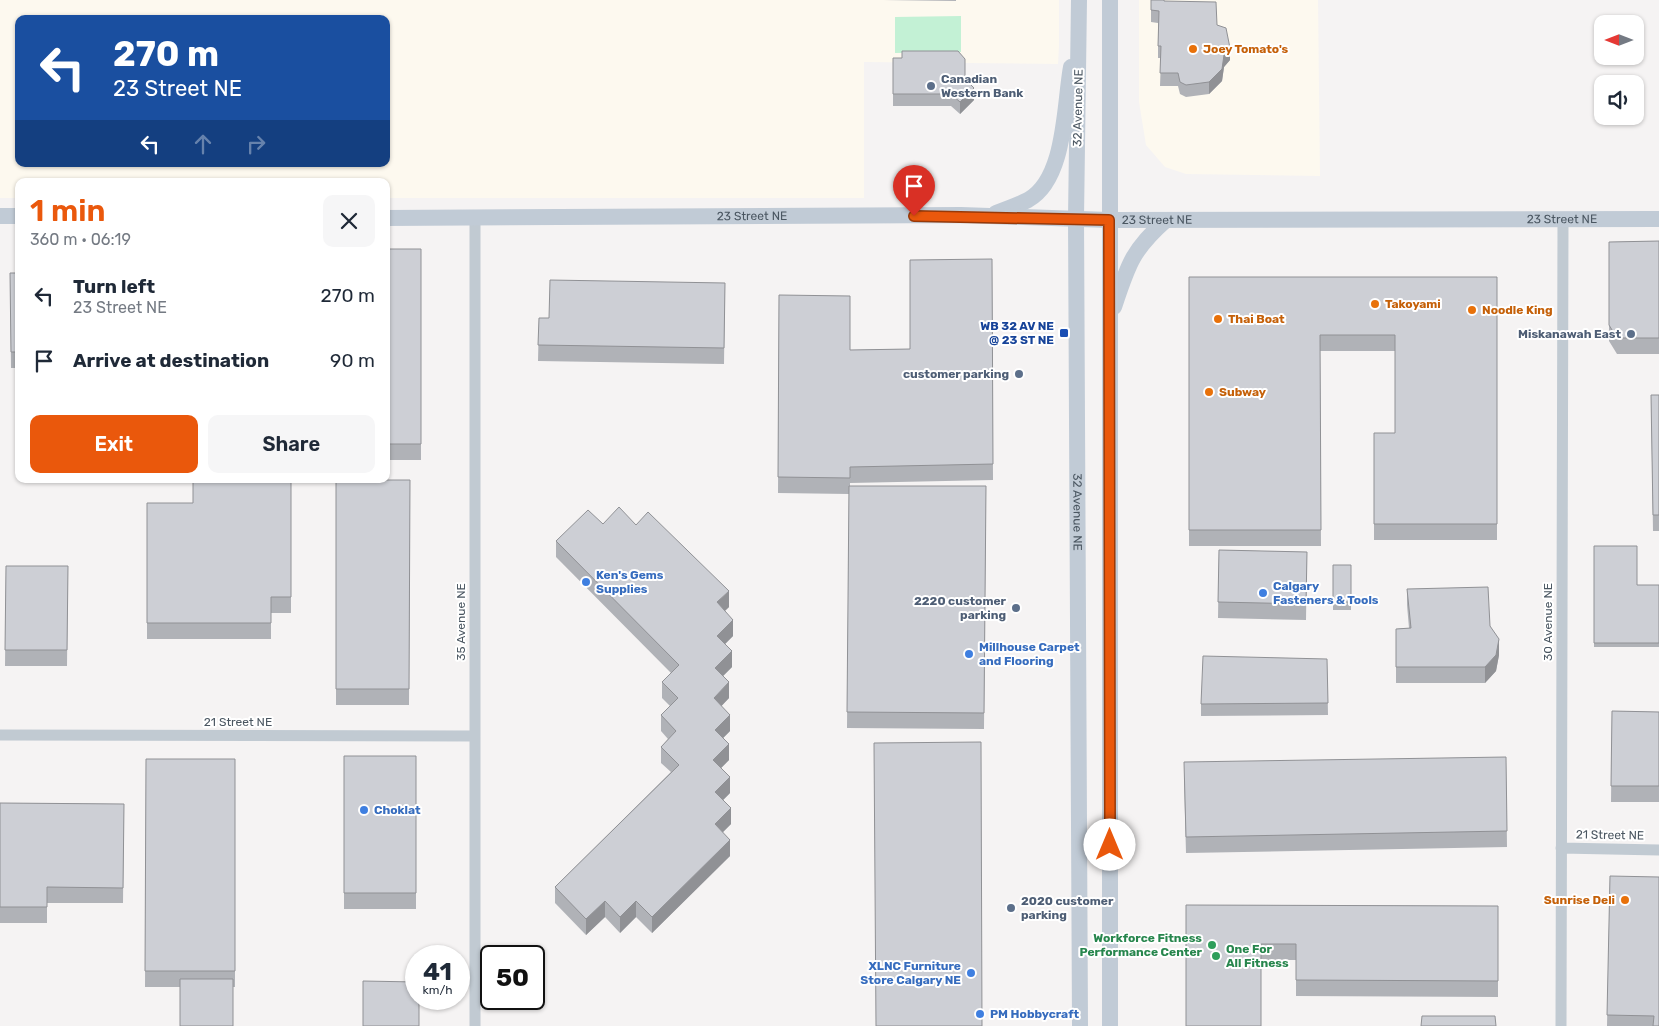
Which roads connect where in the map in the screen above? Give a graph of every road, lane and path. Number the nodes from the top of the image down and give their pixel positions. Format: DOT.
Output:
graph roads {
  1 [pos="1080,0"];
  2 [pos="1110,0"];
  3 [pos="1080,21"];
  4 [pos="0,216"];
  5 [pos="15,216"];
  6 [pos="988,216"];
  7 [pos="390,218"];
  8 [pos="475,218"];
  9 [pos="1076,218"];
  10 [pos="1563,219"];
  11 [pos="1659,219"];
  12 [pos="1109,220"];
  13 [pos="1166,220"];
  14 [pos="1109,321"];
  15 [pos="0,735"];
  16 [pos="475,736"];
  17 [pos="1562,848"];
  18 [pos="1659,850"];
  19 [pos="475,1026"];
  20 [pos="1080,1026"];
  21 [pos="1110,1026"];
  22 [pos="1561,1026"];
  1 -- 3 [label="main road, 32 Avenue NE"];
  2 -- 12 [label="main road"];
  3 -- 6 [label="main road"];
  3 -- 9 [label="main road, 32 Avenue NE"];
  4 -- 5 [label="main road"];
  6 -- 8 [label="main road, 23 Street NE"];
  6 -- 9 [label="main road, 23 Street NE"];
  7 -- 8 [label="main road, 23 Street NE"];
  8 -- 16 [label="street, 35 Avenue NE"];
  9 -- 12 [label="main road, 23 Street NE"];
  9 -- 20 [label="main road, 32 Avenue NE"];
  10 -- 11 [label="main road, 23 Street NE"];
  10 -- 13 [label="main road, 23 Street NE"];
  10 -- 17 [label="street, 30 Avenue NE"];
  12 -- 13 [label="main road, 23 Street NE"];
  12 -- 14 [label="main road"];
  13 -- 14 [label="main road"];
  14 -- 21 [label="main road"];
  15 -- 16 [label="street, 21 Street NE"];
  16 -- 19 [label="street, 35 Avenue NE"];
  17 -- 18 [label="street, 21 Street NE"];
  17 -- 22 [label="street, 30 Avenue NE"];
}
